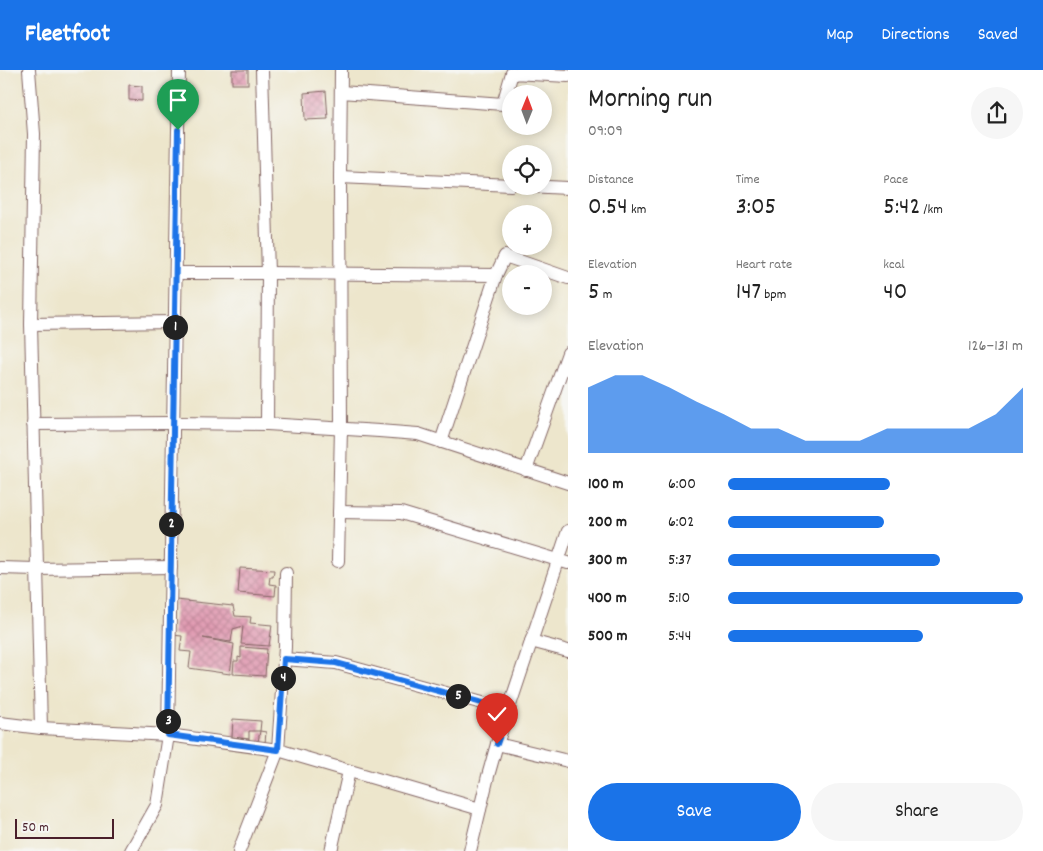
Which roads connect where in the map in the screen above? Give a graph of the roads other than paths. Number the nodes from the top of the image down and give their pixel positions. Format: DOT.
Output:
graph roads {
  1 [pos="29,70"];
  2 [pos="179,70"];
  3 [pos="262,70"];
  4 [pos="341,70"];
  5 [pos="568,76"];
  6 [pos="341,92"];
  7 [pos="340,176"];
  8 [pos="502,185"];
  9 [pos="552,187"];
  10 [pos="568,188"];
  11 [pos="176,273"];
  12 [pos="268,273"];
  13 [pos="341,274"];
  14 [pos="496,275"];
  15 [pos="568,278"];
  16 [pos="175,322"];
  17 [pos="30,324"];
  18 [pos="568,353"];
  19 [pos="173,423"];
  20 [pos="33,424"];
  21 [pos="267,424"];
  22 [pos="341,428"];
  23 [pos="441,442"];
  24 [pos="526,470"];
  25 [pos="568,483"];
  26 [pos="339,512"];
  27 [pos="568,531"];
  28 [pos="338,561"];
  29 [pos="563,561"];
  30 [pos="171,567"];
  31 [pos="0,568"];
  32 [pos="36,569"];
  33 [pos="286,573"];
  34 [pos="531,641"];
  35 [pos="568,650"];
  36 [pos="284,659"];
  37 [pos="508,710"];
  38 [pos="0,723"];
  39 [pos="41,728"];
  40 [pos="168,735"];
  41 [pos="497,744"];
  42 [pos="278,750"];
  43 [pos="568,762"];
  44 [pos="348,771"];
  45 [pos="480,808"];
  46 [pos="131,851"];
  47 [pos="239,851"];
  48 [pos="331,851"];
  49 [pos="470,851"];
  1 -- 17 [label="street"];
  2 -- 11 [label="street"];
  3 -- 12 [label="street"];
  4 -- 6 [label="street"];
  5 -- 6 [label="street"];
  6 -- 7 [label="street"];
  7 -- 8 [label="street"];
  7 -- 13 [label="street"];
  9 -- 10 [label="street"];
  11 -- 12 [label="street"];
  11 -- 16 [label="street"];
  12 -- 13 [label="street"];
  12 -- 21 [label="street"];
  13 -- 14 [label="street"];
  13 -- 22 [label="street"];
  14 -- 15 [label="street"];
  14 -- 23 [label="street"];
  16 -- 17 [label="street"];
  16 -- 19 [label="street"];
  17 -- 20 [label="street"];
  18 -- 24 [label="street"];
  19 -- 20 [label="street"];
  19 -- 21 [label="street"];
  19 -- 30 [label="street"];
  20 -- 32 [label="street"];
  21 -- 22 [label="street"];
  22 -- 23 [label="street"];
  22 -- 26 [label="street"];
  23 -- 24 [label="street"];
  24 -- 25 [label="street"];
  26 -- 28 [label="street"];
  26 -- 29 [label="street"];
  27 -- 29 [label="street"];
  29 -- 34 [label="street"];
  30 -- 32 [label="street"];
  30 -- 40 [label="street"];
  31 -- 32 [label="street"];
  32 -- 39 [label="street"];
  33 -- 36 [label="street"];
  34 -- 35 [label="street"];
  34 -- 37 [label="street"];
  36 -- 37 [label="street"];
  36 -- 42 [label="street"];
  37 -- 41 [label="street"];
  38 -- 39 [label="street"];
  39 -- 40 [label="street"];
  40 -- 42 [label="street"];
  40 -- 46 [label="street"];
  41 -- 43 [label="street"];
  41 -- 45 [label="street"];
  42 -- 44 [label="street"];
  42 -- 47 [label="street"];
  44 -- 45 [label="street"];
  44 -- 48 [label="street"];
  45 -- 49 [label="street"];
}
